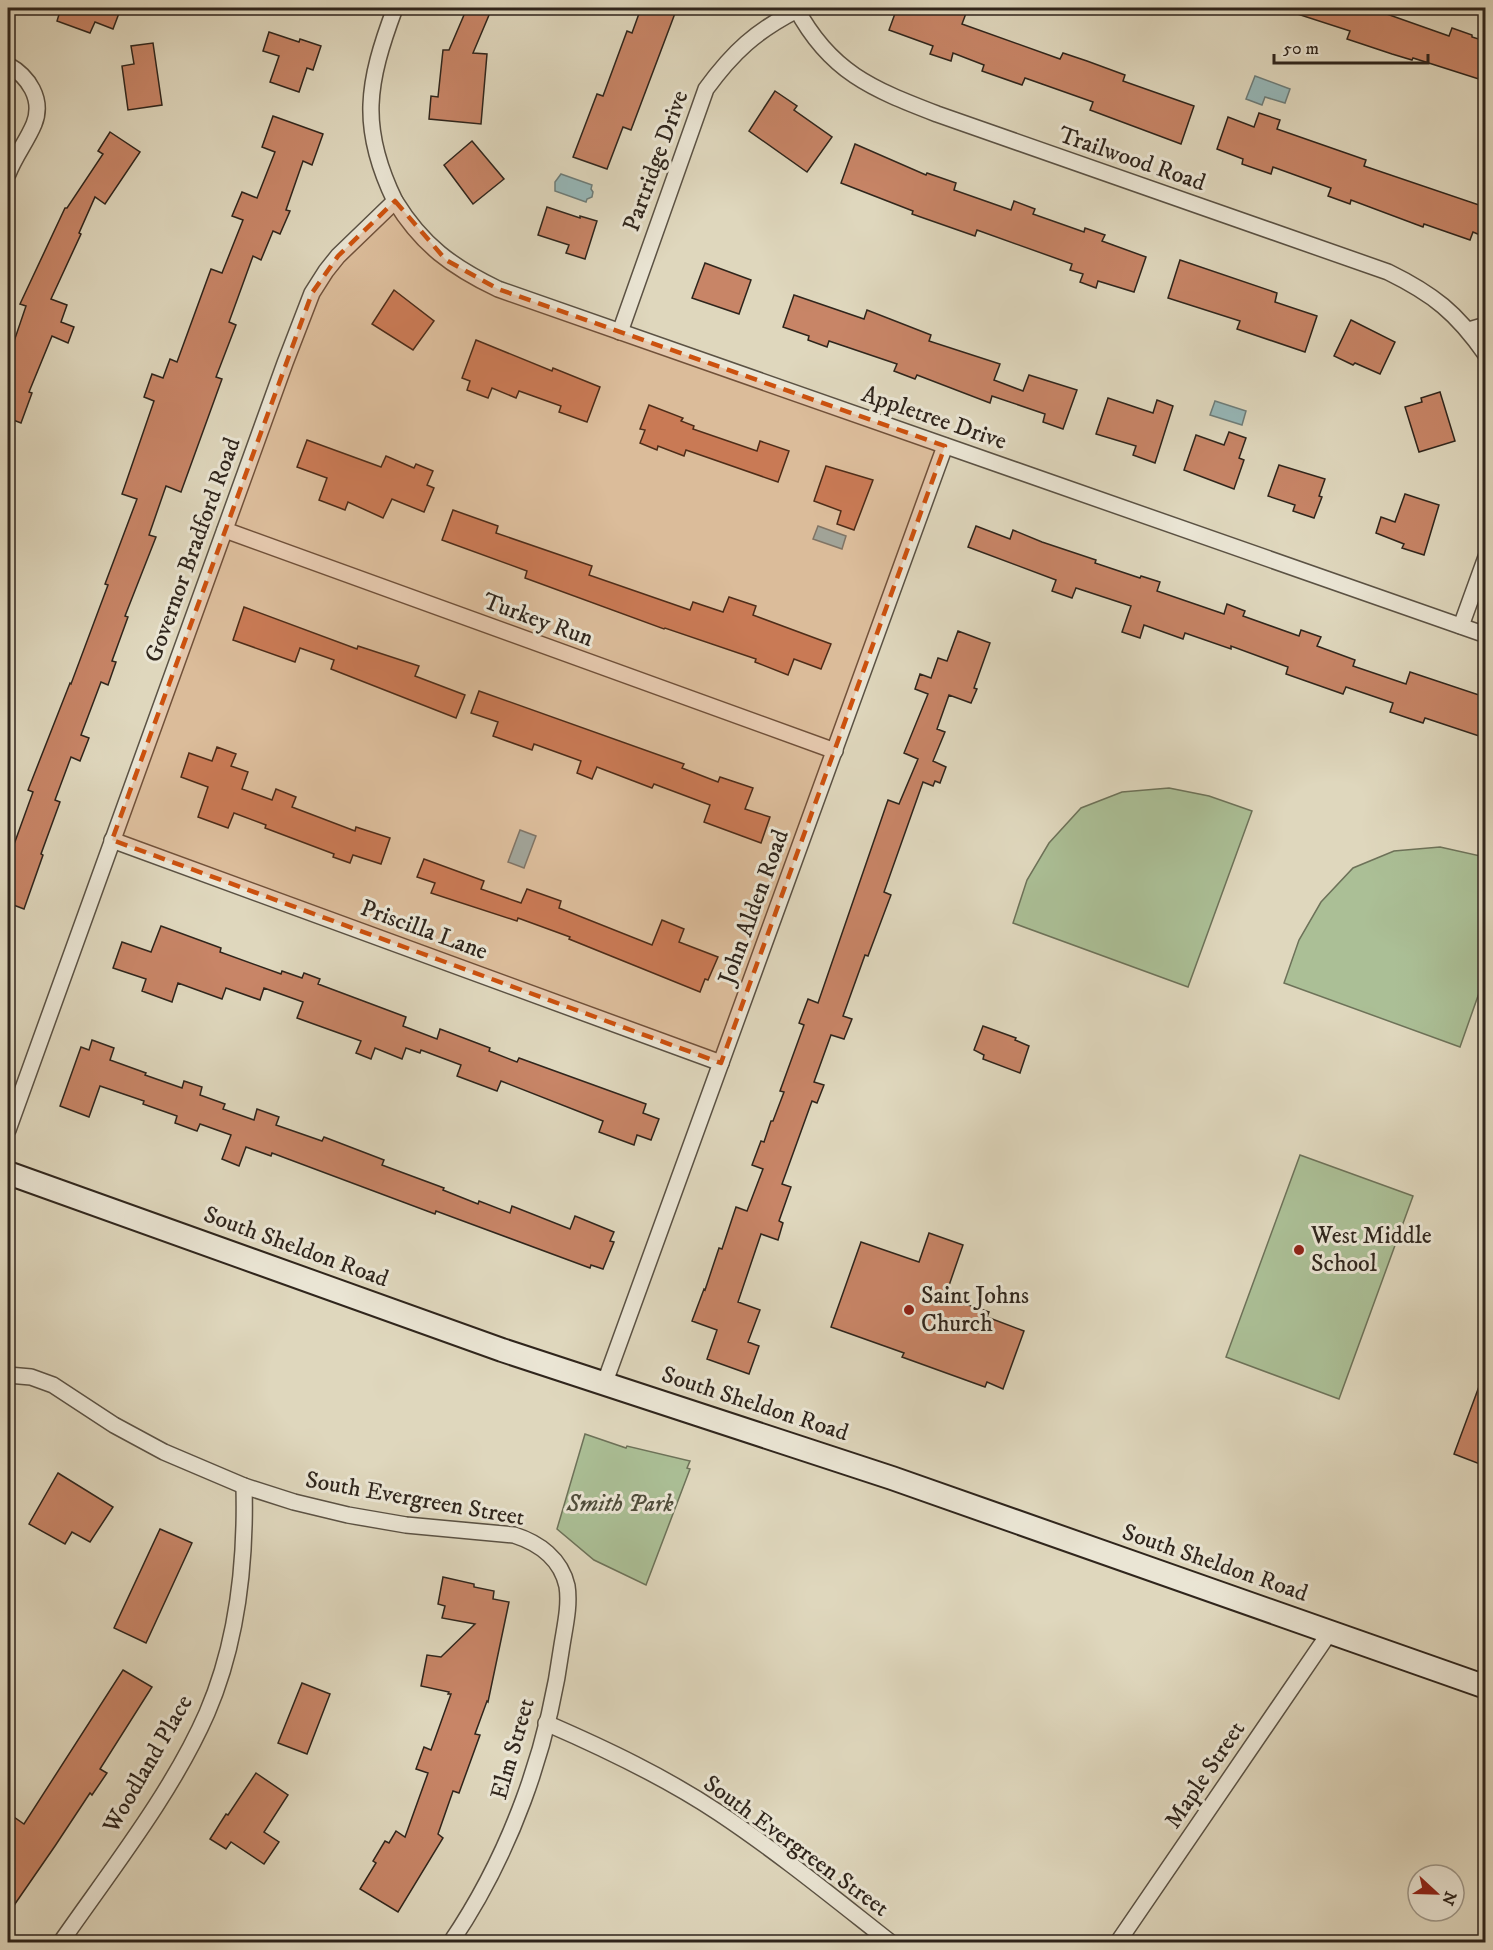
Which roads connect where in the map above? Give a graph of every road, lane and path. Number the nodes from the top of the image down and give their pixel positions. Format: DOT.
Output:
graph roads {
  1 [pos="395,8"];
  2 [pos="796,9"];
  3 [pos="8,65"];
  4 [pos="8,174"];
  5 [pos="395,201"];
  6 [pos="1485,325"];
  7 [pos="1468,330"];
  8 [pos="620,332"];
  9 [pos="1485,355"];
  10 [pos="945,446"];
  11 [pos="225,530"];
  12 [pos="1485,557"];
  13 [pos="1461,626"];
  14 [pos="1485,635"];
  15 [pos="835,751"];
  16 [pos="112,840"];
  17 [pos="721,1063"];
  18 [pos="8,1130"];
  19 [pos="8,1173"];
  20 [pos="8,1375"];
  21 [pos="604,1382"];
  22 [pos="244,1486"];
  23 [pos="552,1557"];
  24 [pos="1330,1632"];
  25 [pos="1485,1688"];
  26 [pos="546,1723"];
  27 [pos="61,1942"];
  28 [pos="451,1942"];
  29 [pos="890,1942"];
  30 [pos="1118,1942"];
  1 -- 5 [label="street"];
  2 -- 7 [label="street, Trailwood Road"];
  2 -- 8 [label="street, Partridge Drive"];
  3 -- 4 [label="street"];
  5 -- 8 [label="street, Appletree Drive"];
  5 -- 11 [label="street, Governor Bradford Road"];
  6 -- 7 [label="street"];
  7 -- 9 [label="street, Trailwood Road"];
  8 -- 10 [label="street, Appletree Drive"];
  10 -- 13 [label="street, Appletree Drive"];
  10 -- 15 [label="street, John Alden Road"];
  11 -- 15 [label="street, Turkey Run"];
  11 -- 16 [label="street, Governor Bradford Road"];
  12 -- 13 [label="street"];
  13 -- 14 [label="street, Appletree Drive"];
  15 -- 17 [label="street, John Alden Road"];
  16 -- 17 [label="street, Priscilla Lane"];
  16 -- 18 [label="street, Governor Bradford Road"];
  17 -- 21 [label="street, John Alden Road"];
  19 -- 21 [label="main road, South Sheldon Road"];
  20 -- 22 [label="street, South Evergreen Street"];
  21 -- 24 [label="main road, South Sheldon Road"];
  22 -- 23 [label="street, South Evergreen Street"];
  22 -- 27 [label="street, Woodland Place"];
  23 -- 26 [label="street, Elm Street"];
  24 -- 25 [label="main road, South Sheldon Road"];
  24 -- 30 [label="street, Maple Street"];
  26 -- 28 [label="street, Elm Street"];
  26 -- 29 [label="street, South Evergreen Street"];
}
